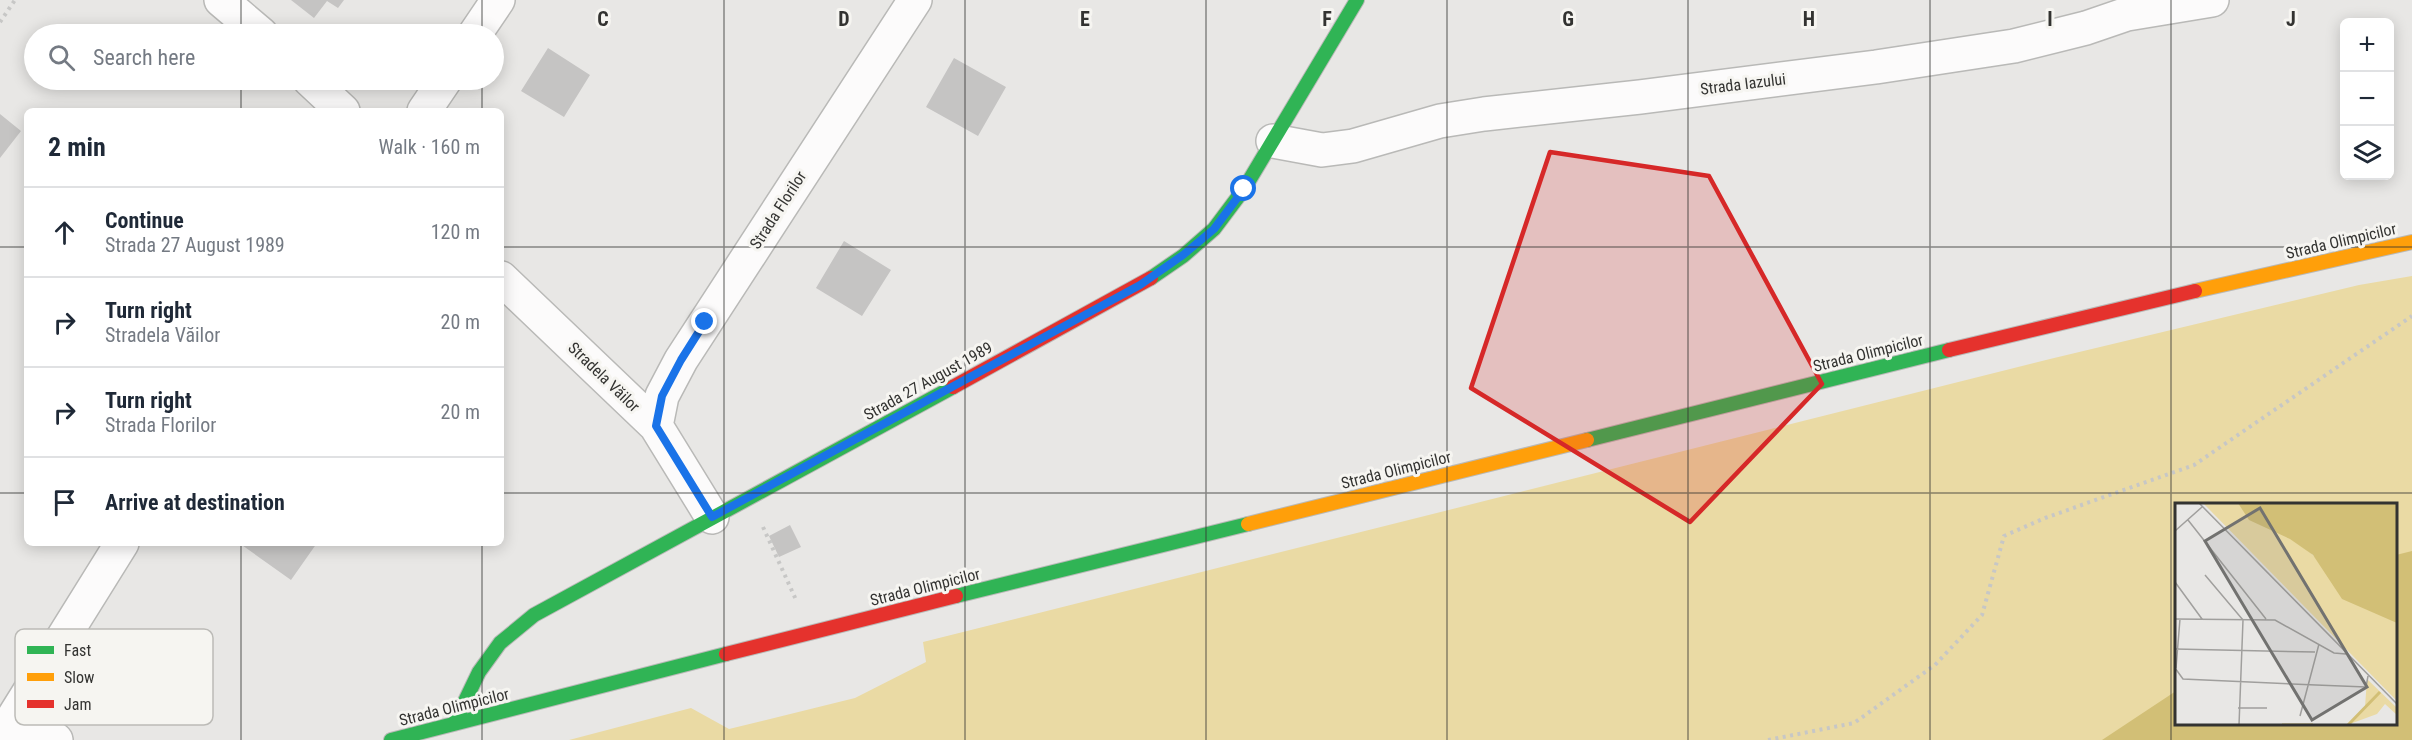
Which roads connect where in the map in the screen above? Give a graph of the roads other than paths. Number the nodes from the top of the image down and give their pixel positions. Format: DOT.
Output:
graph roads {
  1 [pos="221,0"];
  2 [pos="498,0"];
  3 [pos="915,0"];
  4 [pos="1357,0"];
  5 [pos="2212,0"];
  6 [pos="249,24"];
  7 [pos="482,24"];
  8 [pos="321,90"];
  9 [pos="438,90"];
  10 [pos="340,108"];
  11 [pos="426,108"];
  12 [pos="1273,141"];
  13 [pos="2412,242"];
  14 [pos="504,281"];
  15 [pos="656,426"];
  16 [pos="712,517"];
  17 [pos="120,546"];
  18 [pos="68,629"];
  19 [pos="15,715"];
  20 [pos="454,724"];
  21 [pos="57,740"];
  22 [pos="391,740"];
  1 -- 6 [label="street"];
  2 -- 7 [label="street"];
  3 -- 15 [label="street, Strada Florilor"];
  4 -- 12 [label="main road, Strada 27 August 1989"];
  5 -- 12 [label="street, Strada Iazului"];
  8 -- 10 [label="street"];
  9 -- 11 [label="street"];
  12 -- 16 [label="main road, Strada 27 August 1989"];
  13 -- 20 [label="main road, Strada Olimpicilor"];
  14 -- 15 [label="street, Stradela Văilor"];
  15 -- 16 [label="street, Stradela Văilor"];
  16 -- 20 [label="main road, Strada 27 August 1989"];
  17 -- 18 [label="street"];
  19 -- 21 [label="street"];
  20 -- 22 [label="main road, Strada Olimpicilor"];
}
